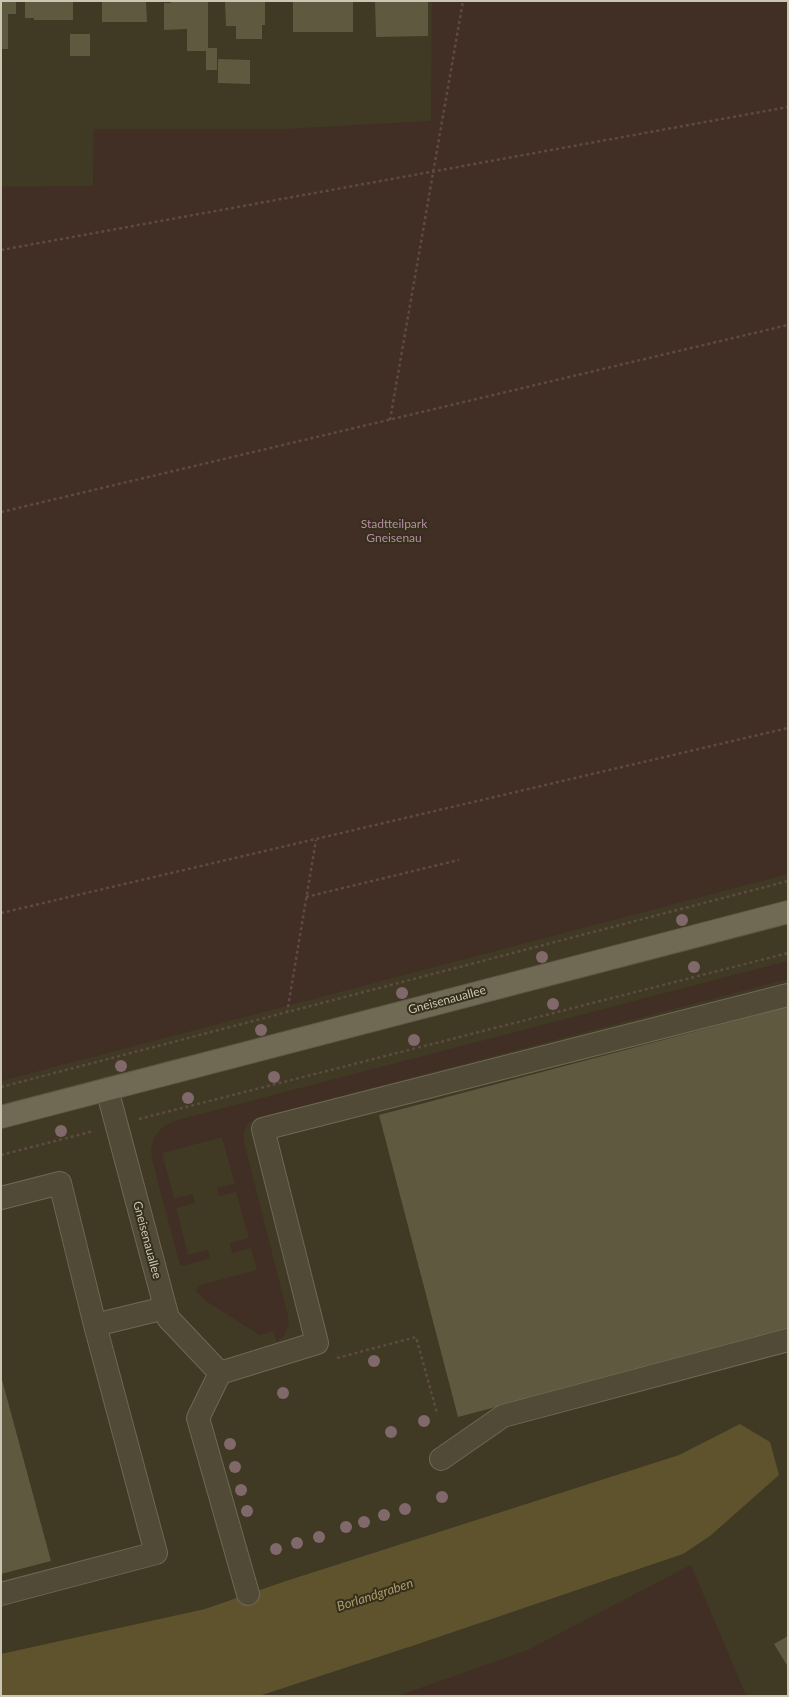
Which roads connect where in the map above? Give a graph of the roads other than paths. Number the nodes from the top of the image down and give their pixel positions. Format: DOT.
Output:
graph roads {
  1 [pos="788,912"];
  2 [pos="788,995"];
  3 [pos="107,1089"];
  4 [pos="1,1116"];
  5 [pos="1,1198"];
  6 [pos="165,1308"];
  7 [pos="95,1324"];
  8 [pos="788,1340"];
  9 [pos="220,1372"];
  10 [pos="441,1459"];
  11 [pos="1,1594"];
  12 [pos="248,1594"];
  1 -- 3 [label="main road, Gneisenauallee"];
  2 -- 9 [label="lane"];
  3 -- 4 [label="main road, Gneisenauallee"];
  3 -- 6 [label="lane, Gneisenauallee"];
  5 -- 7 [label="lane"];
  6 -- 7 [label="lane"];
  6 -- 9 [label="lane, Gneisenauallee"];
  7 -- 11 [label="lane"];
  8 -- 10 [label="lane"];
  9 -- 12 [label="lane"];
}
